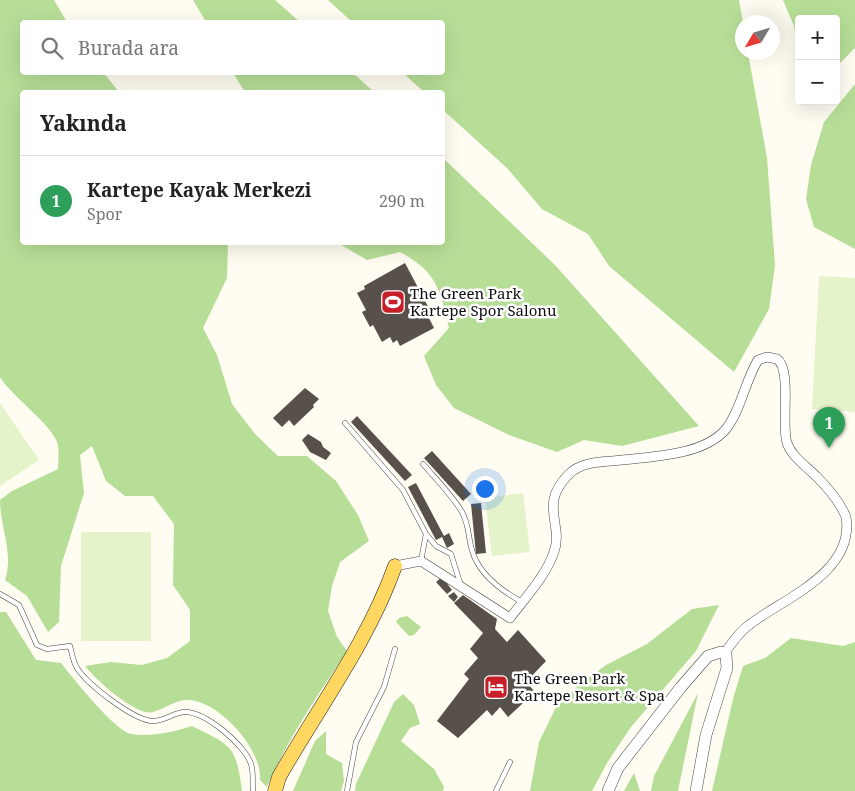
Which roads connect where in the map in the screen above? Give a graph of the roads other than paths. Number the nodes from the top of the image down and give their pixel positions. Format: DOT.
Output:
graph roads {
  1 [pos="345,423"];
  2 [pos="423,464"];
  3 [pos="852,531"];
  4 [pos="426,534"];
  5 [pos="421,561"];
  6 [pos="394,566"];
  7 [pos="462,587"];
  8 [pos="0,594"];
  9 [pos="522,602"];
  10 [pos="395,649"];
  11 [pos="724,654"];
  12 [pos="510,762"];
  13 [pos="253,791"];
  14 [pos="275,791"];
  15 [pos="347,791"];
  16 [pos="496,791"];
  17 [pos="608,791"];
  18 [pos="696,791"];
  1 -- 4 [label="lane"];
  2 -- 9 [label="lane"];
  3 -- 9 [label="street"];
  3 -- 11 [label="street"];
  4 -- 5 [label="lane"];
  4 -- 7 [label="lane"];
  5 -- 6 [label="street"];
  5 -- 7 [label="street"];
  6 -- 14 [label="main road"];
  7 -- 9 [label="street"];
  8 -- 13 [label="lane"];
  10 -- 15 [label="lane"];
  11 -- 17 [label="street"];
  11 -- 18 [label="street"];
  12 -- 16 [label="lane"];
}
